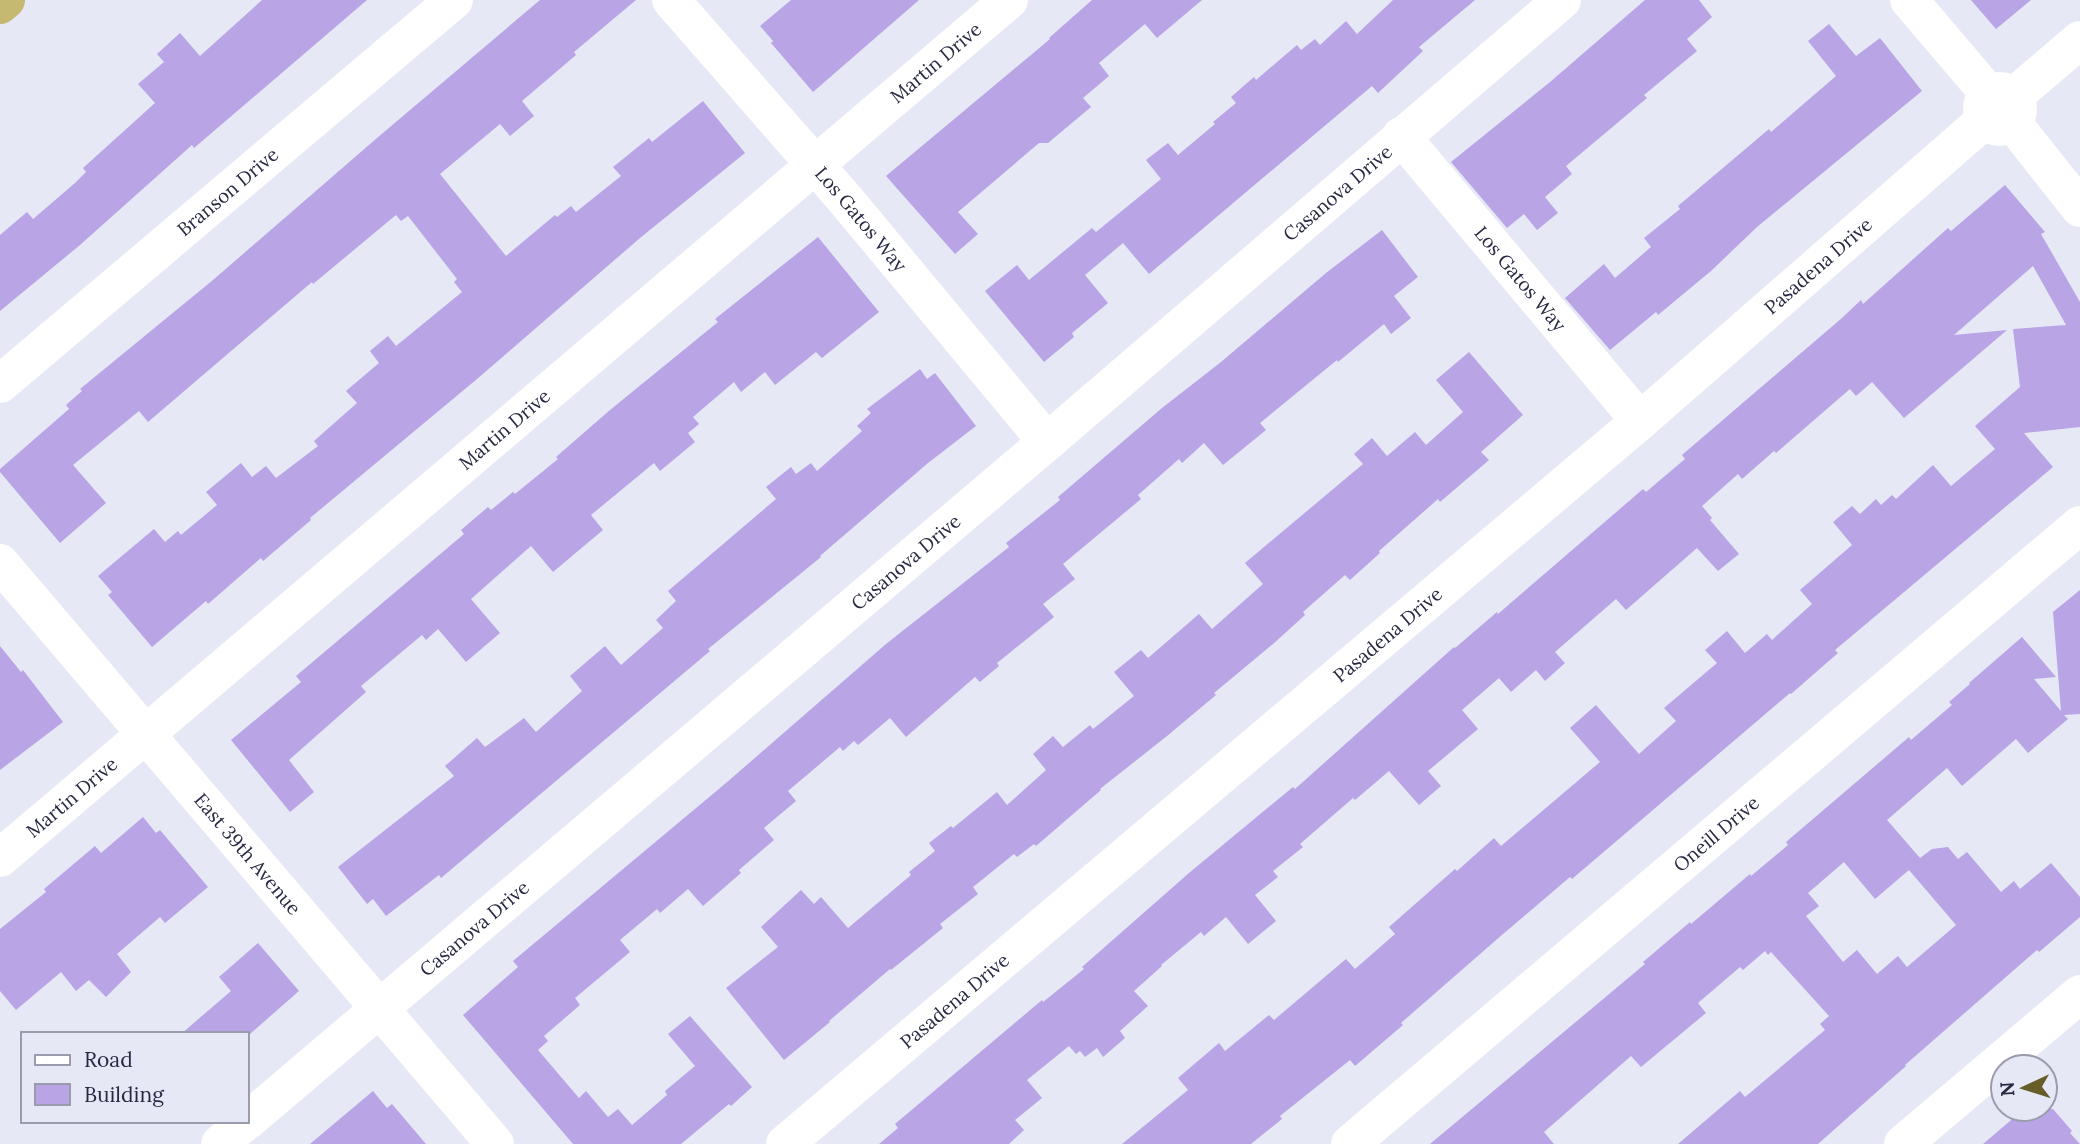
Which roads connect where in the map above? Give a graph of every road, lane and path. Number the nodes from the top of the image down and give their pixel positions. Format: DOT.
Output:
graph roads {
  1 [pos="6,0"];
  2 [pos="454,0"];
  3 [pos="671,0"];
  4 [pos="1009,0"];
  5 [pos="1562,0"];
  6 [pos="1909,0"];
  7 [pos="0,5"];
  8 [pos="2080,40"];
  9 [pos="2000,108"];
  10 [pos="1401,136"];
  11 [pos="815,166"];
  12 [pos="2080,208"];
  13 [pos="0,384"];
  14 [pos="1640,421"];
  15 [pos="1047,442"];
  16 [pos="2080,524"];
  17 [pos="0,563"];
  18 [pos="145,734"];
  19 [pos="0,858"];
  20 [pos="2080,994"];
  21 [pos="378,1009"];
  22 [pos="248,1120"];
  23 [pos="245,1123"];
  24 [pos="220,1144"];
  25 [pos="495,1144"];
  26 [pos="785,1144"];
  27 [pos="1350,1144"];
  28 [pos="1903,1144"];
  1 -- 7 [label="highway"];
  2 -- 13 [label="street, Branson Drive"];
  3 -- 11 [label="street, Los Gatos Way"];
  4 -- 11 [label="street, Martin Drive"];
  5 -- 10 [label="street, Casanova Drive"];
  6 -- 9 [label="street"];
  8 -- 9 [label="street, Pasadena Drive"];
  9 -- 12 [label="street"];
  9 -- 14 [label="street, Pasadena Drive"];
  10 -- 14 [label="street, Los Gatos Way"];
  10 -- 15 [label="street, Casanova Drive"];
  11 -- 15 [label="street, Los Gatos Way"];
  11 -- 18 [label="street, Martin Drive"];
  14 -- 26 [label="street, Pasadena Drive"];
  15 -- 21 [label="street, Casanova Drive"];
  16 -- 27 [label="street, Oneill Drive"];
  17 -- 18 [label="street, East 39th Avenue"];
  18 -- 19 [label="street, Martin Drive"];
  18 -- 21 [label="street, East 39th Avenue"];
  20 -- 28 [label="street"];
  21 -- 22 [label="street, Casanova Drive"];
  21 -- 25 [label="street, East 39th Avenue"];
  23 -- 24 [label="street, Casanova Drive"];
}
